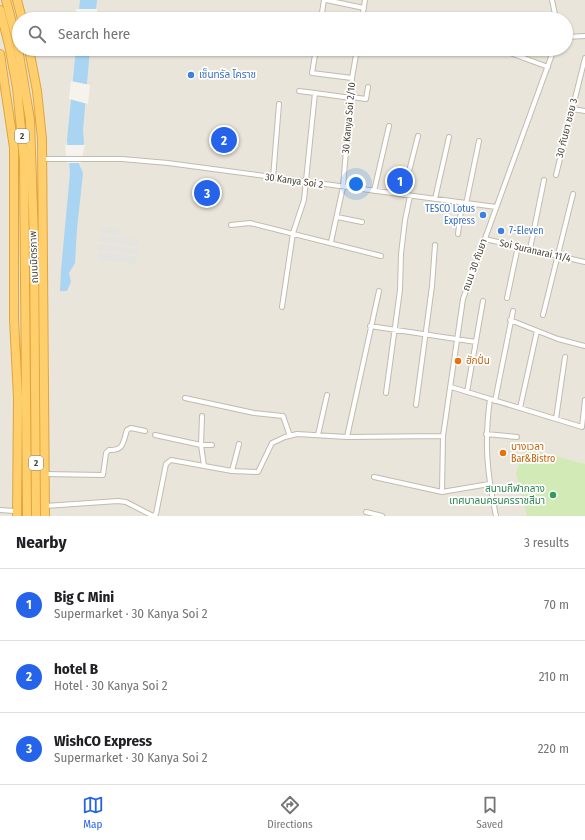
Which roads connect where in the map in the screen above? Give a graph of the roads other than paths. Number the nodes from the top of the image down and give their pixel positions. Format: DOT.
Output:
graph roads {
  1 [pos="6,0"];
  2 [pos="18,0"];
  3 [pos="325,0"];
  4 [pos="365,0"];
  5 [pos="552,0"];
  6 [pos="364,8"];
  7 [pos="0,10"];
  8 [pos="21,12"];
  9 [pos="322,12"];
  10 [pos="363,12"];
  11 [pos="555,12"];
  12 [pos="12,23"];
  13 [pos="585,36"];
  14 [pos="573,37"];
  15 [pos="0,54"];
  16 [pos="19,56"];
  17 [pos="30,56"];
  18 [pos="315,56"];
  19 [pos="356,56"];
  20 [pos="519,56"];
  21 [pos="552,56"];
  22 [pos="585,58"];
  23 [pos="548,67"];
  24 [pos="352,78"];
  25 [pos="368,87"];
  26 [pos="299,91"];
  27 [pos="315,93"];
  28 [pos="351,98"];
  29 [pos="279,104"];
  30 [pos="572,109"];
  31 [pos="585,111"];
  32 [pos="389,126"];
  33 [pos="418,136"];
  34 [pos="449,137"];
  35 [pos="479,141"];
  36 [pos="42,159"];
  37 [pos="556,175"];
  38 [pos="273,178"];
  39 [pos="544,180"];
  40 [pos="306,183"];
  41 [pos="15,186"];
  42 [pos="343,187"];
  43 [pos="42,190"];
  44 [pos="374,191"];
  45 [pos="573,194"];
  46 [pos="404,195"];
  47 [pos="410,196"];
  48 [pos="435,199"];
  49 [pos="464,204"];
  50 [pos="496,207"];
  51 [pos="336,217"];
  52 [pos="362,222"];
  53 [pos="231,225"];
  54 [pos="294,233"];
  55 [pos="458,234"];
  56 [pos="485,239"];
  57 [pos="34,240"];
  58 [pos="331,242"];
  59 [pos="435,245"];
  60 [pos="518,246"];
  61 [pos="530,249"];
  62 [pos="557,255"];
  63 [pos="381,256"];
  64 [pos="585,262"];
  65 [pos="24,264"];
  66 [pos="379,291"];
  67 [pos="507,298"];
  68 [pos="483,301"];
  69 [pos="282,307"];
  70 [pos="513,311"];
  71 [pos="543,315"];
  72 [pos="510,320"];
  73 [pos="370,326"];
  74 [pos="396,331"];
  75 [pos="538,331"];
  76 [pos="426,335"];
  77 [pos="458,339"];
  78 [pos="476,342"];
  79 [pos="585,346"];
  80 [pos="565,357"];
  81 [pos="450,387"];
  82 [pos="467,392"];
  83 [pos="386,394"];
  84 [pos="327,395"];
  85 [pos="185,398"];
  86 [pos="490,399"];
  87 [pos="495,400"];
  88 [pos="585,400"];
  89 [pos="416,405"];
  90 [pos="520,408"];
  91 [pos="202,416"];
  92 [pos="556,419"];
  93 [pos="26,421"];
  94 [pos="36,421"];
  95 [pos="584,428"];
  96 [pos="145,431"];
  97 [pos="486,434"];
  98 [pos="155,435"];
  99 [pos="318,435"];
  100 [pos="290,436"];
  101 [pos="443,436"];
  102 [pos="347,437"];
  103 [pos="517,438"];
  104 [pos="239,444"];
  105 [pos="201,445"];
  106 [pos="212,445"];
  107 [pos="45,459"];
  108 [pos="18,461"];
  109 [pos="204,466"];
  110 [pos="232,471"];
  111 [pos="45,474"];
  112 [pos="374,477"];
  113 [pos="489,484"];
  114 [pos="442,492"];
  115 [pos="45,506"];
  116 [pos="0,510"];
  117 [pos="366,512"];
  118 [pos="16,514"];
  119 [pos="27,516"];
  120 [pos="36,516"];
  121 [pos="45,516"];
  122 [pos="382,516"];
  123 [pos="496,516"];
  1 -- 12 [label="highway, ถนนมิตรภาพ / 2"];
  2 -- 8 [label="highway"];
  3 -- 6 [label="street"];
  3 -- 9 [label="street"];
  4 -- 6 [label="street"];
  5 -- 11 [label="street"];
  6 -- 10 [label="street"];
  7 -- 65 [label="highway, ถนนมิตรภาพ / 2"];
  13 -- 14 [label="street"];
  15 -- 41 [label="highway"];
  16 -- 57 [label="highway, ถนนมิตรภาพ / 2"];
  17 -- 36 [label="highway"];
  18 -- 24 [label="street"];
  19 -- 24 [label="street, 30 Kanya Soi 2/10"];
  20 -- 23 [label="street"];
  21 -- 23 [label="street, ถนน 30 กันยา"];
  22 -- 30 [label="street, 30 กันยา ซอย 3"];
  23 -- 50 [label="street, ถนน 30 กันยา"];
  24 -- 28 [label="street, 30 Kanya Soi 2/10"];
  25 -- 28 [label="street"];
  26 -- 27 [label="street"];
  27 -- 28 [label="street"];
  27 -- 40 [label="street"];
  28 -- 42 [label="street, 30 Kanya Soi 2/10"];
  29 -- 38 [label="street"];
  30 -- 31 [label="street"];
  30 -- 37 [label="street, 30 กันยา ซอย 3"];
  32 -- 44 [label="street"];
  33 -- 46 [label="street"];
  34 -- 48 [label="street"];
  35 -- 49 [label="street"];
  36 -- 38 [label="street, 30 Kanya Soi 2"];
  36 -- 43 [label="highway"];
  38 -- 40 [label="street, 30 Kanya Soi 2"];
  39 -- 61 [label="street"];
  40 -- 42 [label="street, 30 Kanya Soi 2"];
  40 -- 54 [label="street"];
  41 -- 65 [label="highway"];
  41 -- 108 [label="highway, 2"];
  42 -- 44 [label="street, 30 Kanya Soi 2"];
  42 -- 51 [label="street, 30 Kanya Soi 2/10"];
  43 -- 57 [label="highway"];
  43 -- 107 [label="highway, 2"];
  44 -- 46 [label="street, 30 Kanya Soi 2"];
  45 -- 62 [label="street"];
  46 -- 47 [label="street, 30 Kanya Soi 2"];
  47 -- 48 [label="street, 30 Kanya Soi 2"];
  47 -- 74 [label="street"];
  48 -- 49 [label="street, 30 Kanya Soi 2"];
  49 -- 50 [label="street, 30 Kanya Soi 2"];
  49 -- 55 [label="street"];
  50 -- 56 [label="street, ถนน 30 กันยา"];
  51 -- 52 [label="street"];
  51 -- 58 [label="street, 30 Kanya Soi 2/10"];
  53 -- 54 [label="street"];
  54 -- 58 [label="street"];
  54 -- 69 [label="street"];
  56 -- 60 [label="street, Soi Suranarai 11/4"];
  56 -- 77 [label="street, ถนน 30 กันยา"];
  57 -- 94 [label="highway, ถนนมิตรภาพ / 2"];
  58 -- 63 [label="street"];
  59 -- 76 [label="street"];
  60 -- 61 [label="street, Soi Suranarai 11/4"];
  60 -- 67 [label="street"];
  61 -- 62 [label="street, Soi Suranarai 11/4"];
  62 -- 64 [label="street, Soi Suranarai 11/4"];
  62 -- 71 [label="street"];
  65 -- 93 [label="highway, ถนนมิตรภาพ / 2"];
  66 -- 73 [label="street"];
  68 -- 78 [label="street"];
  70 -- 72 [label="street"];
  72 -- 75 [label="street"];
  72 -- 87 [label="street"];
  73 -- 74 [label="street"];
  73 -- 102 [label="street"];
  74 -- 76 [label="street"];
  74 -- 83 [label="street"];
  75 -- 79 [label="street"];
  75 -- 90 [label="street"];
  76 -- 77 [label="street"];
  76 -- 89 [label="street"];
  77 -- 78 [label="street"];
  77 -- 81 [label="street, ถนน 30 กันยา"];
  78 -- 82 [label="street"];
  80 -- 92 [label="street"];
  81 -- 82 [label="street"];
  81 -- 101 [label="street, ถนน 30 กันยา"];
  82 -- 86 [label="street"];
  84 -- 99 [label="street"];
  85 -- 100 [label="street"];
  86 -- 87 [label="street"];
  86 -- 97 [label="street"];
  87 -- 90 [label="street"];
  88 -- 95 [label="street"];
  90 -- 92 [label="street"];
  91 -- 105 [label="street"];
  92 -- 95 [label="street"];
  93 -- 108 [label="highway"];
  93 -- 119 [label="highway, ถนนมิตรภาพ / 2"];
  94 -- 107 [label="highway"];
  94 -- 120 [label="highway, ถนนมิตรภาพ / 2"];
  96 -- 111 [label="street"];
  97 -- 103 [label="street"];
  97 -- 113 [label="street"];
  98 -- 105 [label="street"];
  99 -- 100 [label="street"];
  99 -- 102 [label="street"];
  100 -- 110 [label="street"];
  101 -- 102 [label="street"];
  101 -- 114 [label="street, ถนน 30 กันยา"];
  104 -- 110 [label="street"];
  105 -- 106 [label="street"];
  105 -- 109 [label="street"];
  107 -- 111 [label="highway, 2"];
  108 -- 118 [label="highway, 2"];
  109 -- 110 [label="street"];
  109 -- 115 [label="street"];
  111 -- 115 [label="highway, 2"];
  112 -- 114 [label="street"];
  113 -- 114 [label="street"];
  113 -- 123 [label="street"];
  115 -- 121 [label="highway, 2"];
  116 -- 118 [label="street"];
  117 -- 122 [label="street"];
}
